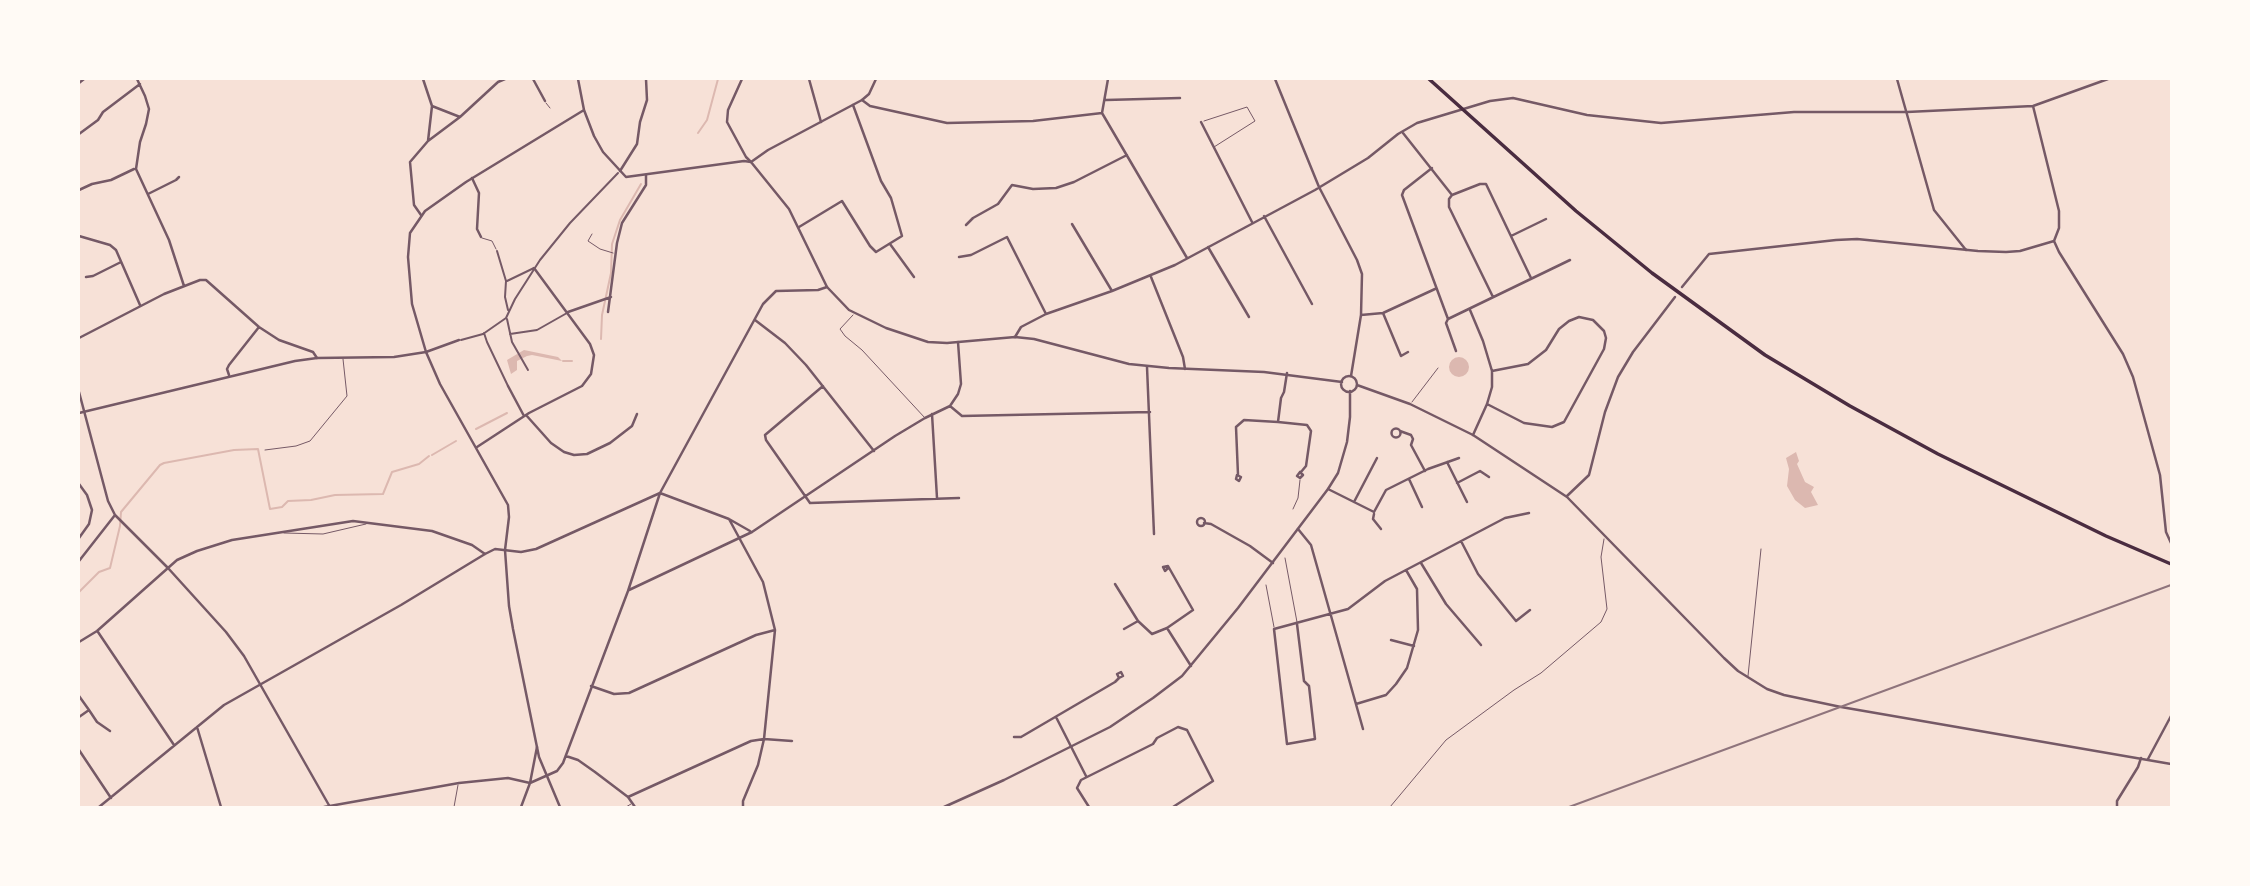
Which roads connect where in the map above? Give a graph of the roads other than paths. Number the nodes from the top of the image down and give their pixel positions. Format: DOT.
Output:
graph roads {
  1 [pos="84,79"];
  2 [pos="137,79"];
  3 [pos="423,79"];
  4 [pos="505,79"];
  5 [pos="533,79"];
  6 [pos="578,79"];
  7 [pos="742,79"];
  8 [pos="809,79"];
  9 [pos="876,79"];
  10 [pos="1108,79"];
  11 [pos="1275,79"];
  12 [pos="1429,79"];
  13 [pos="1897,79"];
  14 [pos="2108,79"];
  15 [pos="648,80"];
  16 [pos="79,83"];
  17 [pos="140,84"];
  18 [pos="1181,98"];
  19 [pos="862,100"];
  20 [pos="1106,100"];
  21 [pos="545,101"];
  22 [pos="853,105"];
  23 [pos="432,106"];
  24 [pos="2033,106"];
  25 [pos="550,108"];
  26 [pos="584,110"];
  27 [pos="1907,112"];
  28 [pos="1102,113"];
  29 [pos="460,117"];
  30 [pos="821,122"];
  31 [pos="1201,122"];
  32 [pos="1403,132"];
  33 [pos="79,134"];
  34 [pos="428,141"];
  35 [pos="1214,147"];
  36 [pos="1126,155"];
  37 [pos="751,162"];
  38 [pos="1432,168"];
  39 [pos="136,169"];
  40 [pos="620,171"];
  41 [pos="646,175"];
  42 [pos="178,177"];
  43 [pos="472,178"];
  44 [pos="1319,187"];
  45 [pos="79,190"];
  46 [pos="148,194"];
  47 [pos="1452,195"];
  48 [pos="421,215"];
  49 [pos="1264,216"];
  50 [pos="1546,219"];
  51 [pos="1252,223"];
  52 [pos="1072,224"];
  53 [pos="965,225"];
  54 [pos="799,227"];
  55 [pos="592,234"];
  56 [pos="79,236"];
  57 [pos="1511,236"];
  58 [pos="481,237"];
  59 [pos="2054,241"];
  60 [pos="890,244"];
  61 [pos="1208,247"];
  62 [pos="1966,250"];
  63 [pos="497,251"];
  64 [pos="613,252"];
  65 [pos="959,257"];
  66 [pos="1187,258"];
  67 [pos="1570,260"];
  68 [pos="121,262"];
  69 [pos="534,268"];
  70 [pos="914,276"];
  71 [pos="1151,276"];
  72 [pos="86,277"];
  73 [pos="1531,279"];
  74 [pos="506,281"];
  75 [pos="184,286"];
  76 [pos="827,286"];
  77 [pos="1682,287"];
  78 [pos="1435,289"];
  79 [pos="1112,291"];
  80 [pos="609,297"];
  81 [pos="1493,297"];
  82 [pos="1675,297"];
  83 [pos="1312,304"];
  84 [pos="140,305"];
  85 [pos="1469,309"];
  86 [pos="508,312"];
  87 [pos="568,312"];
  88 [pos="608,312"];
  89 [pos="855,313"];
  90 [pos="1383,313"];
  91 [pos="1046,314"];
  92 [pos="1361,314"];
  93 [pos="1249,317"];
  94 [pos="506,318"];
  95 [pos="1448,319"];
  96 [pos="755,320"];
  97 [pos="259,327"];
  98 [pos="484,332"];
  99 [pos="510,334"];
  100 [pos="1015,337"];
  101 [pos="79,338"];
  102 [pos="460,340"];
  103 [pos="958,342"];
  104 [pos="1457,351"];
  105 [pos="426,352"];
  106 [pos="1408,352"];
  107 [pos="317,358"];
  108 [pos="343,358"];
  109 [pos="1147,367"];
  110 [pos="1438,368"];
  111 [pos="1185,369"];
  112 [pos="528,370"];
  113 [pos="1492,371"];
  114 [pos="1287,373"];
  115 [pos="229,375"];
  116 [pos="1351,376"];
  117 [pos="1342,382"];
  118 [pos="1357,385"];
  119 [pos="508,386"];
  120 [pos="823,386"];
  121 [pos="1350,391"];
  122 [pos="79,392"];
  123 [pos="1410,404"];
  124 [pos="1487,404"];
  125 [pos="950,406"];
  126 [pos="85,411"];
  127 [pos="1150,412"];
  128 [pos="79,413"];
  129 [pos="637,414"];
  130 [pos="932,414"];
  131 [pos="525,416"];
  132 [pos="925,418"];
  133 [pos="1278,422"];
  134 [pos="1400,431"];
  135 [pos="1473,435"];
  136 [pos="475,448"];
  137 [pos="265,450"];
  138 [pos="874,451"];
  139 [pos="1377,458"];
  140 [pos="1459,458"];
  141 [pos="1447,462"];
  142 [pos="1425,471"];
  143 [pos="1238,475"];
  144 [pos="1489,477"];
  145 [pos="1300,478"];
  146 [pos="1409,479"];
  147 [pos="1457,483"];
  148 [pos="79,484"];
  149 [pos="1328,489"];
  150 [pos="660,493"];
  151 [pos="806,497"];
  152 [pos="1567,497"];
  153 [pos="937,498"];
  154 [pos="959,498"];
  155 [pos="1354,502"];
  156 [pos="1467,502"];
  157 [pos="1422,507"];
  158 [pos="1293,509"];
  159 [pos="1374,512"];
  160 [pos="1529,513"];
  161 [pos="116,516"];
  162 [pos="729,519"];
  163 [pos="1204,523"];
  164 [pos="366,524"];
  165 [pos="1298,529"];
  166 [pos="1381,529"];
  167 [pos="282,532"];
  168 [pos="752,532"];
  169 [pos="1154,534"];
  170 [pos="79,538"];
  171 [pos="1605,538"];
  172 [pos="739,539"];
  173 [pos="1461,541"];
  174 [pos="2171,543"];
  175 [pos="1761,549"];
  176 [pos="505,550"];
  177 [pos="485,554"];
  178 [pos="1285,558"];
  179 [pos="79,561"];
  180 [pos="1421,562"];
  181 [pos="1273,563"];
  182 [pos="2171,564"];
  183 [pos="168,568"];
  184 [pos="1168,568"];
  185 [pos="1406,570"];
  186 [pos="1115,584"];
  187 [pos="1266,585"];
  188 [pos="628,591"];
  189 [pos="1530,610"];
  190 [pos="1331,614"];
  191 [pos="1138,621"];
  192 [pos="1297,624"];
  193 [pos="1167,628"];
  194 [pos="1124,629"];
  195 [pos="1274,629"];
  196 [pos="775,630"];
  197 [pos="97,631"];
  198 [pos="1391,640"];
  199 [pos="79,642"];
  200 [pos="1481,645"];
  201 [pos="1415,646"];
  202 [pos="1191,666"];
  203 [pos="1748,677"];
  204 [pos="1119,678"];
  205 [pos="260,683"];
  206 [pos="591,686"];
  207 [pos="79,696"];
  208 [pos="1356,704"];
  209 [pos="89,710"];
  210 [pos="2171,716"];
  211 [pos="79,717"];
  212 [pos="1056,717"];
  213 [pos="197,726"];
  214 [pos="1363,729"];
  215 [pos="110,730"];
  216 [pos="1014,737"];
  217 [pos="764,739"];
  218 [pos="792,741"];
  219 [pos="174,745"];
  220 [pos="537,747"];
  221 [pos="1071,748"];
  222 [pos="79,750"];
  223 [pos="566,756"];
  224 [pos="2141,758"];
  225 [pos="2148,760"];
  226 [pos="2171,764"];
  227 [pos="546,776"];
  228 [pos="1086,776"];
  229 [pos="459,783"];
  230 [pos="530,783"];
  231 [pos="628,797"];
  232 [pos="111,798"];
  233 [pos="632,803"];
  234 [pos="99,807"];
  235 [pos="221,807"];
  236 [pos="327,807"];
  237 [pos="454,807"];
  238 [pos="521,807"];
  239 [pos="560,807"];
  240 [pos="626,807"];
  241 [pos="635,807"];
  242 [pos="743,807"];
  243 [pos="944,807"];
  244 [pos="1089,807"];
  245 [pos="1173,807"];
  246 [pos="1390,807"];
  247 [pos="2117,807"];
  1 -- 16 [label="street"];
  2 -- 17 [label="street"];
  3 -- 23 [label="street"];
  4 -- 29 [label="street"];
  5 -- 21 [label="street"];
  6 -- 26 [label="street"];
  7 -- 37 [label="street"];
  8 -- 30 [label="street"];
  9 -- 19 [label="street"];
  10 -- 20 [label="street"];
  11 -- 44 [label="street"];
  12 -- 182 [label="main road"];
  13 -- 27 [label="street"];
  14 -- 24 [label="street"];
  15 -- 40 [label="street"];
  17 -- 33 [label="street"];
  17 -- 39 [label="street"];
  18 -- 20 [label="street"];
  19 -- 22 [label="street"];
  19 -- 28 [label="street"];
  20 -- 28 [label="street"];
  21 -- 25 [label="lane"];
  22 -- 30 [label="street"];
  22 -- 60 [label="street"];
  23 -- 29 [label="street"];
  23 -- 34 [label="street"];
  24 -- 27 [label="street"];
  24 -- 59 [label="street"];
  26 -- 40 [label="street"];
  26 -- 43 [label="street"];
  27 -- 32 [label="street"];
  27 -- 62 [label="street"];
  28 -- 36 [label="street"];
  29 -- 34 [label="street"];
  30 -- 37 [label="street"];
  31 -- 35 [label="street"];
  31 -- 35 [label="lane"];
  32 -- 38 [label="street"];
  32 -- 44 [label="street"];
  34 -- 48 [label="street"];
  35 -- 51 [label="street"];
  36 -- 53 [label="street"];
  36 -- 66 [label="street"];
  37 -- 41 [label="street"];
  37 -- 54 [label="street"];
  38 -- 47 [label="street"];
  38 -- 78 [label="street"];
  39 -- 45 [label="street"];
  39 -- 46 [label="street"];
  40 -- 41 [label="street"];
  40 -- 69 [label="street"];
  41 -- 64 [label="street"];
  42 -- 46 [label="street"];
  43 -- 48 [label="street"];
  43 -- 58 [label="street"];
  44 -- 49 [label="street"];
  44 -- 92 [label="street"];
  46 -- 75 [label="street"];
  47 -- 57 [label="street"];
  47 -- 81 [label="street"];
  48 -- 105 [label="street"];
  49 -- 51 [label="street"];
  49 -- 83 [label="street"];
  50 -- 57 [label="street"];
  51 -- 61 [label="street"];
  52 -- 79 [label="street"];
  54 -- 60 [label="street"];
  54 -- 76 [label="street"];
  55 -- 64 [label="lane"];
  56 -- 68 [label="street"];
  57 -- 73 [label="street"];
  58 -- 63 [label="lane"];
  59 -- 62 [label="street"];
  59 -- 174 [label="street"];
  60 -- 70 [label="street"];
  61 -- 66 [label="street"];
  61 -- 93 [label="street"];
  62 -- 77 [label="street"];
  63 -- 74 [label="street"];
  64 -- 80 [label="street"];
  65 -- 91 [label="street"];
  66 -- 71 [label="street"];
  67 -- 73 [label="street"];
  68 -- 72 [label="street"];
  68 -- 84 [label="street"];
  69 -- 74 [label="street"];
  69 -- 86 [label="street"];
  69 -- 87 [label="street"];
  71 -- 79 [label="street"];
  71 -- 111 [label="street"];
  73 -- 81 [label="street"];
  74 -- 86 [label="street"];
  75 -- 84 [label="street"];
  75 -- 97 [label="street"];
  76 -- 89 [label="street"];
  76 -- 96 [label="street"];
  78 -- 90 [label="street"];
  78 -- 95 [label="street"];
  79 -- 91 [label="street"];
  80 -- 87 [label="street"];
  80 -- 88 [label="street"];
  81 -- 85 [label="street"];
  82 -- 152 [label="street"];
  84 -- 101 [label="street"];
  85 -- 95 [label="street"];
  85 -- 113 [label="street"];
  86 -- 94 [label="street"];
  87 -- 99 [label="street"];
  87 -- 131 [label="street"];
  89 -- 103 [label="street"];
  89 -- 132 [label="lane"];
  90 -- 92 [label="street"];
  90 -- 106 [label="street"];
  91 -- 100 [label="street"];
  92 -- 116 [label="street"];
  94 -- 98 [label="street"];
  94 -- 99 [label="street"];
  95 -- 104 [label="street"];
  96 -- 120 [label="street"];
  96 -- 150 [label="street"];
  97 -- 107 [label="street"];
  97 -- 115 [label="street"];
  98 -- 102 [label="street"];
  98 -- 119 [label="street"];
  99 -- 112 [label="street"];
  100 -- 103 [label="street"];
  100 -- 109 [label="street"];
  102 -- 105 [label="street"];
  103 -- 125 [label="street"];
  105 -- 108 [label="street"];
  105 -- 136 [label="street"];
  107 -- 108 [label="street"];
  107 -- 115 [label="street"];
  108 -- 137 [label="lane"];
  109 -- 111 [label="street"];
  109 -- 127 [label="street"];
  110 -- 123 [label="lane"];
  111 -- 114 [label="street"];
  113 -- 124 [label="street"];
  113 -- 124 [label="street"];
  114 -- 117 [label="street"];
  114 -- 133 [label="street"];
  115 -- 126 [label="street"];
  116 -- 117 [label="street"];
  116 -- 118 [label="street"];
  117 -- 121 [label="street"];
  118 -- 121 [label="street"];
  118 -- 123 [label="street"];
  119 -- 131 [label="street"];
  120 -- 138 [label="street"];
  120 -- 151 [label="street"];
  121 -- 149 [label="street"];
  122 -- 126 [label="street"];
  123 -- 135 [label="street"];
  124 -- 135 [label="street"];
  125 -- 127 [label="street"];
  125 -- 130 [label="street"];
  126 -- 128 [label="street"];
  126 -- 161 [label="street"];
  127 -- 169 [label="street"];
  129 -- 131 [label="street"];
  130 -- 132 [label="street"];
  130 -- 153 [label="street"];
  131 -- 136 [label="street"];
  132 -- 138 [label="street"];
  133 -- 143 [label="street"];
  133 -- 145 [label="street"];
  134 -- 142 [label="street"];
  135 -- 152 [label="street"];
  136 -- 176 [label="street"];
  138 -- 151 [label="street"];
  139 -- 155 [label="street"];
  140 -- 141 [label="street"];
  141 -- 142 [label="street"];
  141 -- 147 [label="street"];
  142 -- 146 [label="street"];
  144 -- 147 [label="street"];
  145 -- 158 [label="lane"];
  146 -- 157 [label="street"];
  146 -- 159 [label="street"];
  147 -- 156 [label="street"];
  148 -- 170 [label="street"];
  149 -- 155 [label="street"];
  149 -- 165 [label="street"];
  150 -- 162 [label="street"];
  150 -- 176 [label="street"];
  150 -- 188 [label="street"];
  151 -- 153 [label="street"];
  151 -- 168 [label="street"];
  152 -- 171 [label="street"];
  153 -- 154 [label="street"];
  155 -- 159 [label="street"];
  159 -- 166 [label="street"];
  160 -- 173 [label="street"];
  161 -- 179 [label="street"];
  161 -- 183 [label="street"];
  162 -- 168 [label="street"];
  162 -- 172 [label="street"];
  163 -- 181 [label="street"];
  164 -- 167 [label="street"];
  164 -- 167 [label="lane"];
  164 -- 177 [label="street"];
  165 -- 181 [label="street"];
  165 -- 190 [label="street"];
  167 -- 183 [label="street"];
  168 -- 172 [label="street"];
  171 -- 203 [label="street"];
  171 -- 246 [label="lane"];
  172 -- 188 [label="street"];
  172 -- 196 [label="street"];
  173 -- 180 [label="street"];
  173 -- 189 [label="street"];
  175 -- 203 [label="lane"];
  176 -- 177 [label="street"];
  176 -- 220 [label="street"];
  177 -- 205 [label="street"];
  178 -- 192 [label="lane"];
  180 -- 185 [label="street"];
  180 -- 200 [label="street"];
  181 -- 202 [label="street"];
  183 -- 197 [label="street"];
  183 -- 205 [label="street"];
  184 -- 193 [label="street"];
  185 -- 190 [label="street"];
  185 -- 201 [label="street"];
  186 -- 191 [label="street"];
  187 -- 195 [label="lane"];
  188 -- 206 [label="street"];
  190 -- 192 [label="street"];
  190 -- 208 [label="street"];
  191 -- 193 [label="street"];
  191 -- 194 [label="street"];
  192 -- 195 [label="street"];
  192 -- 195 [label="street"];
  193 -- 202 [label="street"];
  196 -- 206 [label="street"];
  196 -- 217 [label="street"];
  197 -- 199 [label="street"];
  197 -- 219 [label="street"];
  198 -- 201 [label="street"];
  201 -- 208 [label="street"];
  202 -- 221 [label="street"];
  203 -- 224 [label="street"];
  204 -- 212 [label="street"];
  205 -- 213 [label="street"];
  205 -- 236 [label="street"];
  206 -- 223 [label="street"];
  207 -- 209 [label="street"];
  208 -- 214 [label="street"];
  209 -- 211 [label="street"];
  209 -- 215 [label="street"];
  210 -- 225 [label="street"];
  212 -- 216 [label="street"];
  212 -- 221 [label="street"];
  213 -- 219 [label="street"];
  213 -- 235 [label="street"];
  217 -- 218 [label="street"];
  217 -- 231 [label="street"];
  217 -- 242 [label="street"];
  219 -- 232 [label="street"];
  220 -- 227 [label="street"];
  220 -- 230 [label="street"];
  221 -- 228 [label="street"];
  221 -- 243 [label="street"];
  222 -- 232 [label="street"];
  223 -- 227 [label="street"];
  223 -- 231 [label="street"];
  224 -- 225 [label="street"];
  224 -- 247 [label="street"];
  225 -- 226 [label="street"];
  227 -- 230 [label="street"];
  227 -- 239 [label="street"];
  228 -- 244 [label="street"];
  228 -- 245 [label="street"];
  229 -- 230 [label="street"];
  229 -- 236 [label="street"];
  229 -- 237 [label="lane"];
  230 -- 238 [label="street"];
  231 -- 233 [label="street"];
  232 -- 234 [label="street"];
  233 -- 240 [label="lane"];
  233 -- 241 [label="street"];
}
